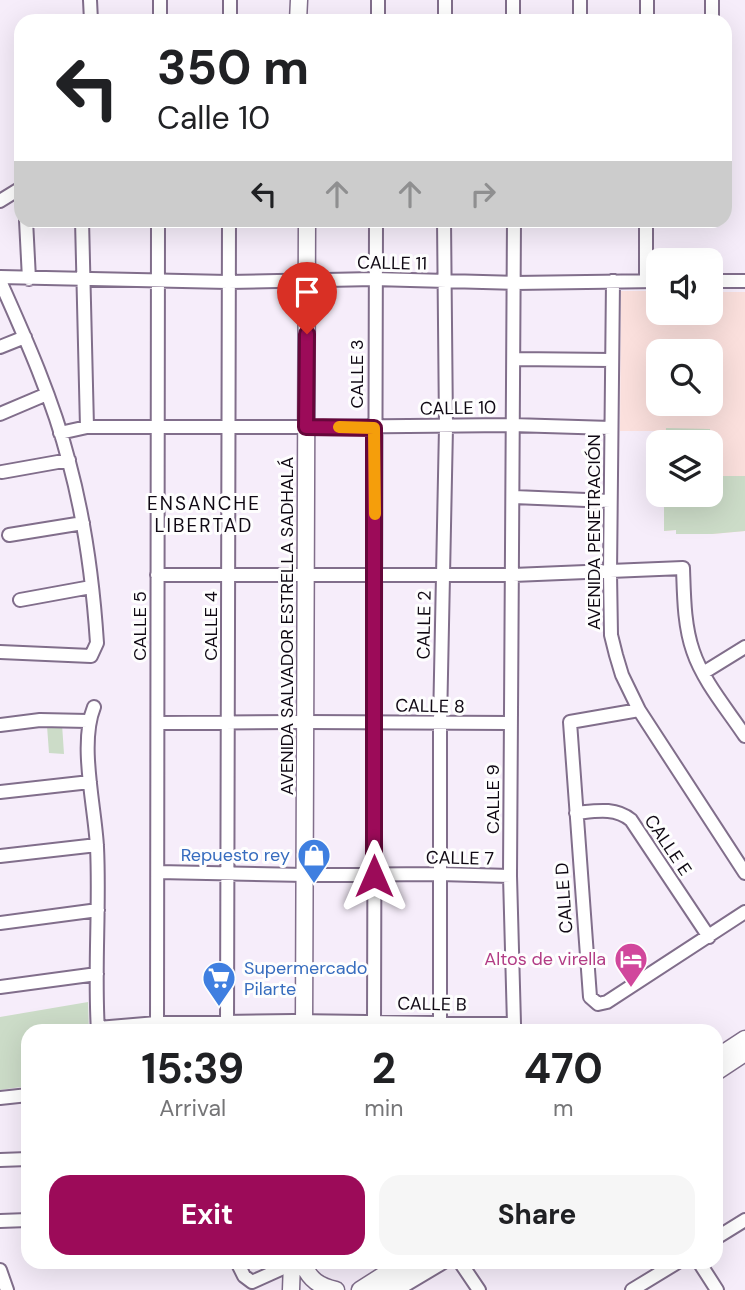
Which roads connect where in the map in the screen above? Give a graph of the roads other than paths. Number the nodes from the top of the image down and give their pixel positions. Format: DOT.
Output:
graph roads {
  1 [pos="26,228"];
  2 [pos="82,228"];
  3 [pos="158,228"];
  4 [pos="229,228"];
  5 [pos="299,228"];
  6 [pos="306,228"];
  7 [pos="376,228"];
  8 [pos="444,228"];
  9 [pos="514,228"];
  10 [pos="647,228"];
  11 [pos="649,248"];
  12 [pos="0,279"];
  13 [pos="29,279"];
  14 [pos="374,279"];
  15 [pos="83,280"];
  16 [pos="158,280"];
  17 [pos="303,281"];
  18 [pos="612,281"];
  19 [pos="646,281"];
  20 [pos="723,281"];
  21 [pos="745,281"];
  22 [pos="228,282"];
  23 [pos="444,282"];
  24 [pos="515,283"];
  25 [pos="25,337"];
  26 [pos="0,347"];
  27 [pos="514,359"];
  28 [pos="612,360"];
  29 [pos="47,394"];
  30 [pos="0,414"];
  31 [pos="512,425"];
  32 [pos="87,427"];
  33 [pos="302,427"];
  34 [pos="446,427"];
  35 [pos="158,428"];
  36 [pos="227,428"];
  37 [pos="374,428"];
  38 [pos="611,428"];
  39 [pos="60,433"];
  40 [pos="69,460"];
  41 [pos="2,472"];
  42 [pos="514,497"];
  43 [pos="610,501"];
  44 [pos="83,523"];
  45 [pos="9,535"];
  46 [pos="610,573"];
  47 [pos="443,574"];
  48 [pos="157,575"];
  49 [pos="229,575"];
  50 [pos="375,575"];
  51 [pos="513,575"];
  52 [pos="302,576"];
  53 [pos="91,587"];
  54 [pos="20,600"];
  55 [pos="745,647"];
  56 [pos="0,652"];
  57 [pos="704,673"];
  58 [pos="94,707"];
  59 [pos="639,710"];
  60 [pos="88,721"];
  61 [pos="301,722"];
  62 [pos="374,722"];
  63 [pos="158,723"];
  64 [pos="228,723"];
  65 [pos="511,723"];
  66 [pos="440,724"];
  67 [pos="0,725"];
  68 [pos="745,736"];
  69 [pos="90,782"];
  70 [pos="0,792"];
  71 [pos="576,813"];
  72 [pos="97,845"];
  73 [pos="0,856"];
  74 [pos="158,872"];
  75 [pos="745,873"];
  76 [pos="226,874"];
  77 [pos="440,874"];
  78 [pos="301,875"];
  79 [pos="374,876"];
  80 [pos="510,876"];
  81 [pos="98,910"];
  82 [pos="745,912"];
  83 [pos="0,923"];
  84 [pos="709,937"];
  85 [pos="97,974"];
  86 [pos="0,987"];
  87 [pos="98,1024"];
  88 [pos="158,1024"];
  89 [pos="227,1024"];
  90 [pos="299,1024"];
  91 [pos="374,1024"];
  92 [pos="440,1024"];
  93 [pos="510,1024"];
  94 [pos="744,1048"];
  95 [pos="723,1056"];
  96 [pos="723,1066"];
  97 [pos="21,1096"];
  98 [pos="0,1098"];
  99 [pos="21,1158"];
  100 [pos="0,1160"];
  101 [pos="21,1220"];
  102 [pos="745,1220"];
  103 [pos="0,1222"];
  104 [pos="723,1234"];
  105 [pos="240,1269"];
  106 [pos="283,1269"];
  107 [pos="296,1269"];
  108 [pos="298,1269"];
  109 [pos="302,1269"];
  110 [pos="412,1269"];
  111 [pos="422,1269"];
  112 [pos="465,1269"];
  113 [pos="666,1269"];
  114 [pos="704,1269"];
  115 [pos="0,1270"];
  116 [pos="388,1280"];
  117 [pos="7,1290"];
  118 [pos="291,1290"];
  119 [pos="303,1290"];
  120 [pos="336,1290"];
  121 [pos="343,1290"];
  122 [pos="350,1290"];
  123 [pos="360,1290"];
  124 [pos="479,1290"];
  125 [pos="632,1290"];
  126 [pos="717,1290"];
  1 -- 13 [label="street"];
  2 -- 15 [label="street"];
  3 -- 16 [label="street, CALLE 5"];
  4 -- 22 [label="street, CALLE 4"];
  5 -- 17 [label="main road, AVENIDA SALVADOR ESTRELLA SADHALÁ"];
  6 -- 17 [label="main road, AVENIDA SALVADOR ESTRELLA SADHALÁ"];
  7 -- 14 [label="street, CALLE 3"];
  8 -- 23 [label="street, CALLE 2"];
  9 -- 24 [label="street, CALLE 9"];
  10 -- 11 [label="street"];
  12 -- 13 [label="street, CALLE 11"];
  12 -- 25 [label="street"];
  13 -- 15 [label="street, CALLE 11"];
  14 -- 17 [label="street, CALLE 11"];
  14 -- 23 [label="street, CALLE 11"];
  14 -- 37 [label="street, CALLE 3"];
  15 -- 16 [label="street, CALLE 11"];
  15 -- 32 [label="street"];
  16 -- 22 [label="street, CALLE 11"];
  16 -- 35 [label="street, CALLE 5"];
  17 -- 22 [label="street, CALLE 11"];
  17 -- 33 [label="main road, AVENIDA SALVADOR ESTRELLA SADHALÁ"];
  18 -- 19 [label="street, CALLE 11"];
  18 -- 24 [label="street, CALLE 11"];
  18 -- 28 [label="street, AVENIDA PENETRACIÓN"];
  20 -- 21 [label="street"];
  22 -- 36 [label="street, CALLE 4"];
  23 -- 24 [label="street, CALLE 11"];
  23 -- 34 [label="street, CALLE 2"];
  24 -- 27 [label="street, CALLE 9"];
  25 -- 26 [label="street"];
  25 -- 29 [label="street"];
  27 -- 28 [label="street"];
  27 -- 31 [label="street, CALLE 9"];
  28 -- 38 [label="street, AVENIDA PENETRACIÓN"];
  29 -- 30 [label="street"];
  29 -- 39 [label="street"];
  31 -- 34 [label="street, CALLE 10"];
  31 -- 38 [label="street, CALLE 10"];
  31 -- 42 [label="street, CALLE 9"];
  32 -- 35 [label="street, CALLE 10"];
  32 -- 39 [label="street, CALLE 10"];
  33 -- 36 [label="street, CALLE 10"];
  33 -- 37 [label="street, CALLE 10"];
  33 -- 52 [label="main road, AVENIDA SALVADOR ESTRELLA SADHALÁ"];
  34 -- 37 [label="street, CALLE 10"];
  34 -- 47 [label="street, CALLE 2"];
  35 -- 36 [label="street, CALLE 10"];
  35 -- 48 [label="street, CALLE 5"];
  36 -- 49 [label="street, CALLE 4"];
  37 -- 50 [label="street, CALLE 3"];
  38 -- 43 [label="street, AVENIDA PENETRACIÓN"];
  39 -- 40 [label="street"];
  40 -- 41 [label="street"];
  40 -- 44 [label="street"];
  42 -- 43 [label="street"];
  42 -- 51 [label="street, CALLE 9"];
  43 -- 46 [label="street, AVENIDA PENETRACIÓN"];
  44 -- 45 [label="street"];
  44 -- 53 [label="street"];
  46 -- 51 [label="street"];
  46 -- 57 [label="street"];
  46 -- 59 [label="street, AVENIDA PENETRACIÓN"];
  47 -- 50 [label="street"];
  47 -- 51 [label="street"];
  47 -- 66 [label="street, CALLE 2"];
  48 -- 49 [label="street"];
  48 -- 63 [label="street, CALLE 5"];
  49 -- 52 [label="street"];
  49 -- 64 [label="street, CALLE 4"];
  50 -- 52 [label="street"];
  50 -- 62 [label="street, CALLE 3"];
  51 -- 65 [label="street, CALLE 9"];
  52 -- 61 [label="main road, AVENIDA SALVADOR ESTRELLA SADHALÁ"];
  53 -- 54 [label="street"];
  53 -- 56 [label="street"];
  55 -- 57 [label="street"];
  57 -- 68 [label="street"];
  58 -- 60 [label="street"];
  59 -- 71 [label="street, CALLE D"];
  59 -- 75 [label="street, AVENIDA PENETRACIÓN"];
  60 -- 67 [label="street"];
  60 -- 69 [label="street"];
  61 -- 62 [label="street, CALLE 8"];
  61 -- 64 [label="street, CALLE 8"];
  61 -- 78 [label="main road, AVENIDA SALVADOR ESTRELLA SADHALÁ"];
  62 -- 66 [label="street, CALLE 8"];
  62 -- 79 [label="street, CALLE 3"];
  63 -- 64 [label="street, CALLE 8"];
  63 -- 74 [label="street, CALLE 5"];
  64 -- 76 [label="street, CALLE 4"];
  65 -- 66 [label="street, CALLE 8"];
  65 -- 80 [label="street, CALLE 9"];
  66 -- 77 [label="street, CALLE 2"];
  69 -- 70 [label="street"];
  69 -- 72 [label="street"];
  71 -- 84 [label="street, CALLE E"];
  71 -- 84 [label="street, CALLE D"];
  72 -- 73 [label="street"];
  72 -- 81 [label="street"];
  74 -- 76 [label="street, CALLE 7"];
  74 -- 88 [label="street, CALLE 5"];
  76 -- 78 [label="street, CALLE 7"];
  76 -- 89 [label="street, CALLE 4"];
  77 -- 79 [label="street, CALLE 7"];
  77 -- 80 [label="street, CALLE 7"];
  77 -- 92 [label="street, CALLE 2"];
  78 -- 79 [label="street, CALLE 7"];
  78 -- 90 [label="main road, AVENIDA SALVADOR ESTRELLA SADHALÁ"];
  79 -- 91 [label="street, CALLE 3"];
  80 -- 93 [label="street, CALLE 9"];
  81 -- 83 [label="street"];
  81 -- 85 [label="street"];
  82 -- 84 [label="street, CALLE D"];
  85 -- 86 [label="street"];
  85 -- 87 [label="street"];
  94 -- 95 [label="main road"];
  94 -- 96 [label="main road"];
  97 -- 98 [label="street"];
  99 -- 100 [label="street"];
  101 -- 103 [label="street"];
  102 -- 104 [label="street"];
  105 -- 106 [label="street"];
  107 -- 118 [label="main road"];
  108 -- 119 [label="main road"];
  109 -- 120 [label="main road"];
  110 -- 116 [label="main road"];
  111 -- 116 [label="street"];
  112 -- 124 [label="street"];
  113 -- 125 [label="street"];
  114 -- 126 [label="street"];
  115 -- 117 [label="street"];
  116 -- 122 [label="street"];
  116 -- 123 [label="main road"];
  121 -- 122 [label="main road"];
}
